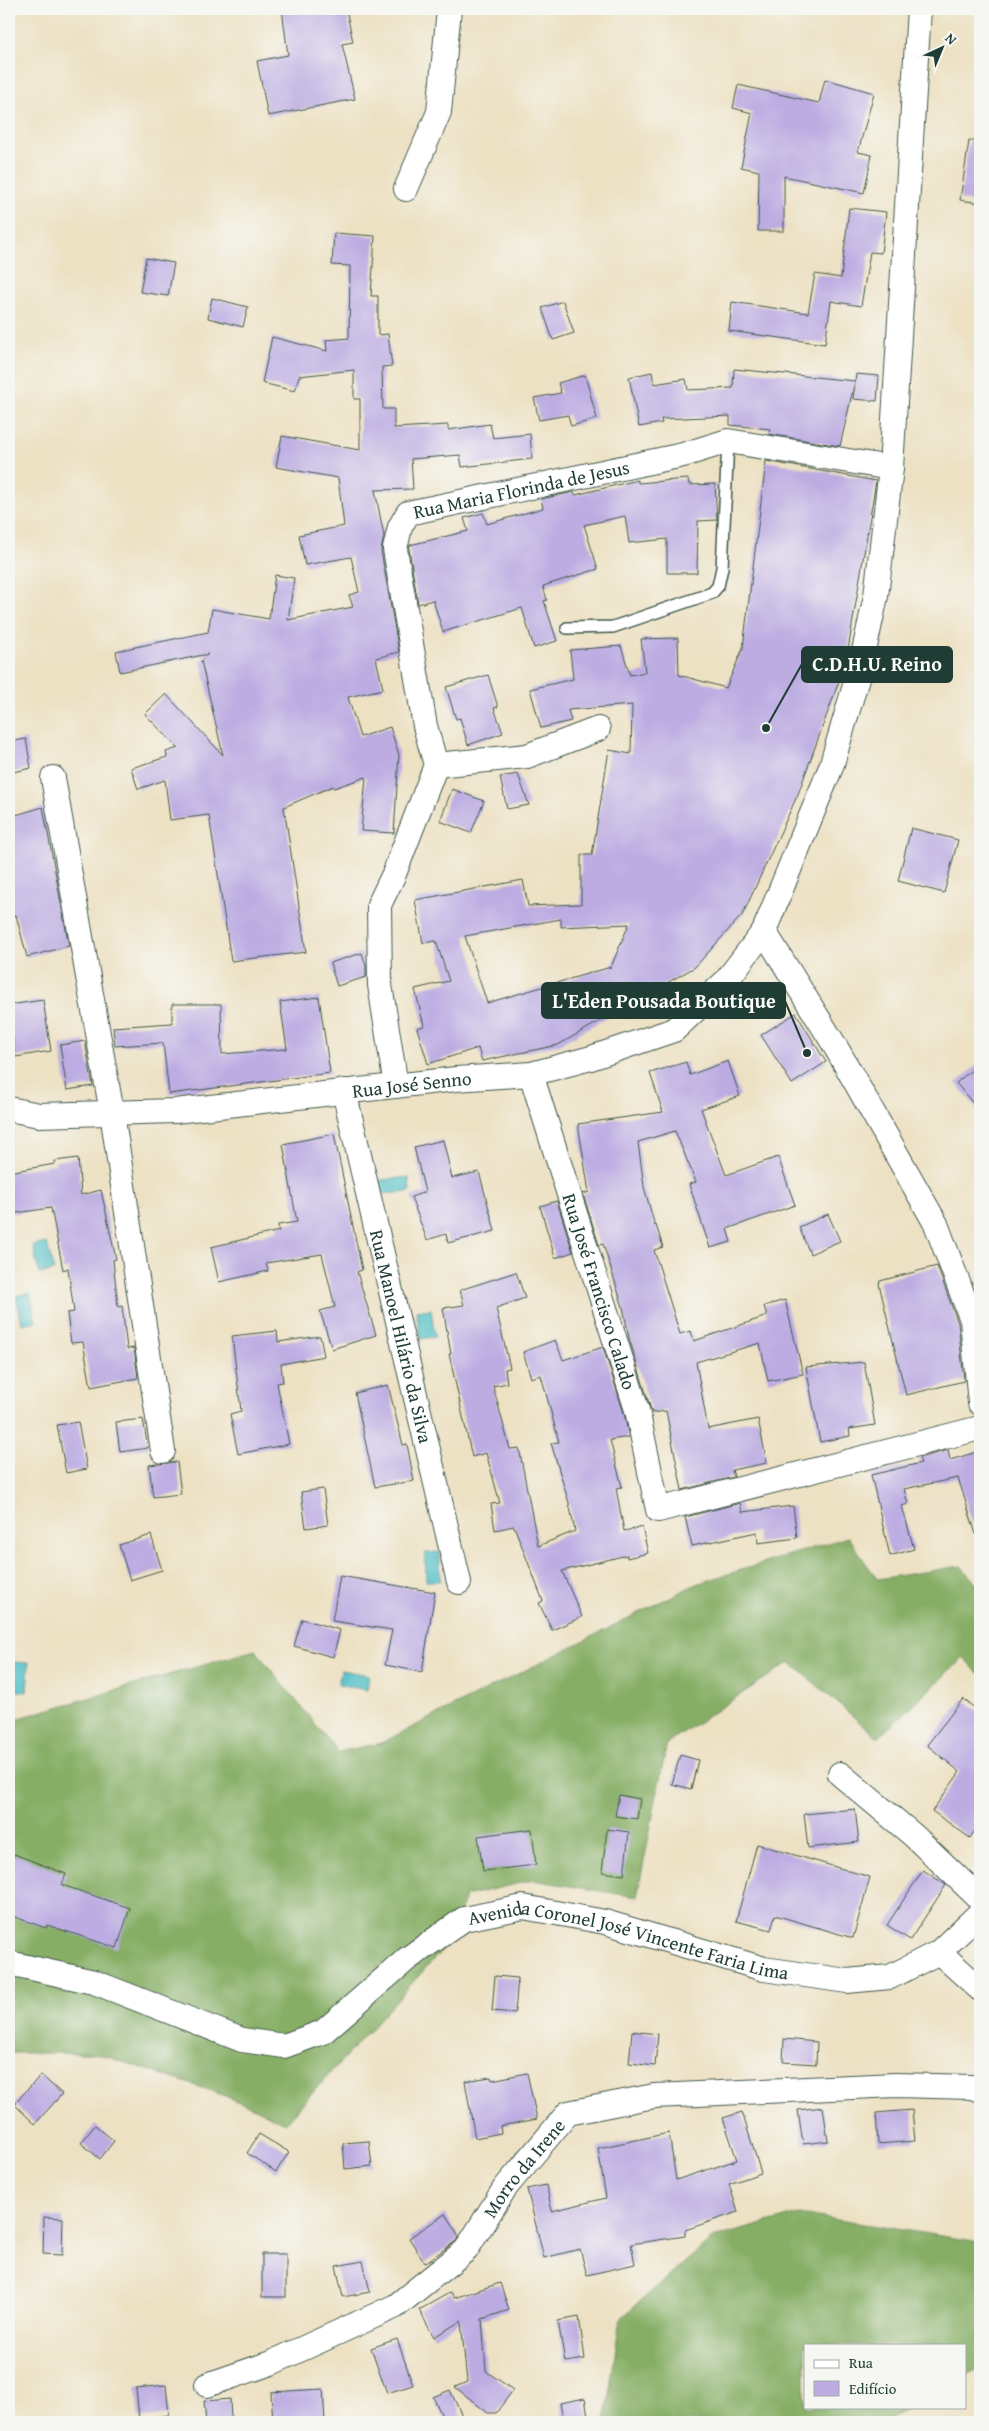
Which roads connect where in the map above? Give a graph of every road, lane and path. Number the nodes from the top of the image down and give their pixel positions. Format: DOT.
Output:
graph roads {
  1 [pos="449,9"];
  2 [pos="919,9"];
  3 [pos="406,189"];
  4 [pos="728,441"];
  5 [pos="891,468"];
  6 [pos="567,628"];
  7 [pos="598,729"];
  8 [pos="436,765"];
  9 [pos="53,778"];
  10 [pos="764,931"];
  11 [pos="531,1074"];
  12 [pos="396,1086"];
  13 [pos="344,1091"];
  14 [pos="9,1109"];
  15 [pos="112,1113"];
  16 [pos="980,1403"];
  17 [pos="980,1428"];
  18 [pos="163,1451"];
  19 [pos="459,1582"];
  20 [pos="840,1774"];
  21 [pos="980,1899"];
  22 [pos="980,1913"];
  23 [pos="939,1952"];
  24 [pos="9,1963"];
  25 [pos="980,1989"];
  26 [pos="980,2090"];
  27 [pos="207,2385"];
  1 -- 3 [label="street"];
  2 -- 5 [label="street, Rua José Senno"];
  4 -- 5 [label="street, Rua Maria Florinda de Jesus"];
  4 -- 6 [label="lane"];
  4 -- 8 [label="street, Rua Maria Florinda de Jesus"];
  5 -- 10 [label="street, Rua José Senno"];
  7 -- 8 [label="street"];
  8 -- 12 [label="street"];
  9 -- 15 [label="street"];
  10 -- 11 [label="street, Rua José Senno"];
  10 -- 16 [label="street"];
  11 -- 12 [label="street, Rua José Senno"];
  11 -- 17 [label="street, Rua José Francisco Calado"];
  12 -- 13 [label="street, Rua José Senno"];
  13 -- 15 [label="street, Rua José Senno"];
  13 -- 19 [label="street, Rua Manoel Hilário da Silva"];
  14 -- 15 [label="street, Rua José Senno"];
  15 -- 18 [label="street"];
  20 -- 21 [label="street"];
  22 -- 23 [label="street, Avenida Coronel José Vincente Faria Lima"];
  23 -- 24 [label="street, Avenida Coronel José Vincente Faria Lima"];
  23 -- 25 [label="street"];
  26 -- 27 [label="street, Morro da Irene"];
}
